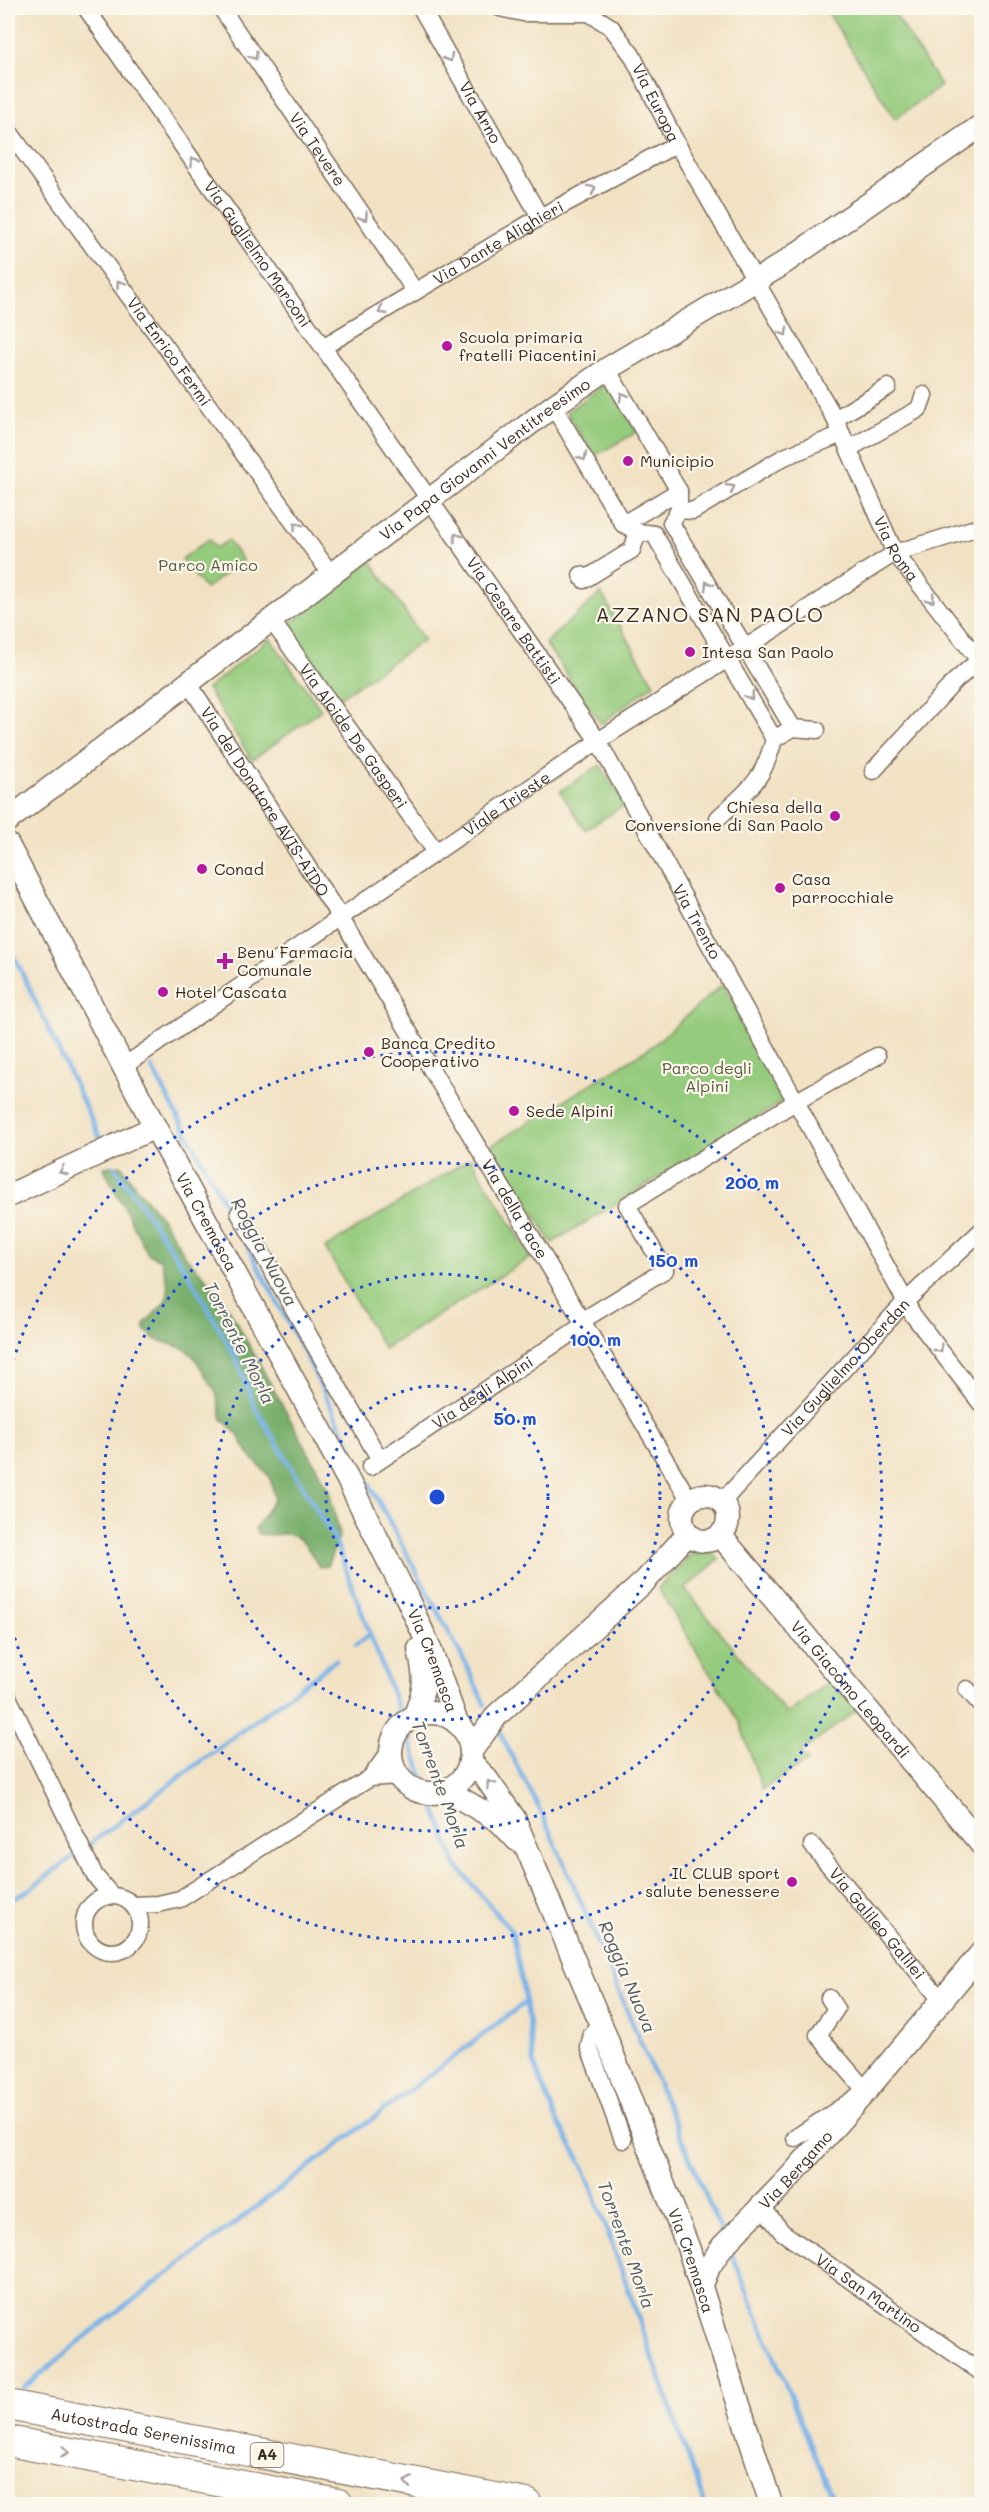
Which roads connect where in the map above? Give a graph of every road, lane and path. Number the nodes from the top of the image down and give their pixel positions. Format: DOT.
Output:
graph roads {
  1 [pos="86,8"];
  2 [pos="221,8"];
  3 [pos="421,8"];
  4 [pos="500,8"];
  5 [pos="589,10"];
  6 [pos="981,125"];
  7 [pos="8,130"];
  8 [pos="677,144"];
  9 [pos="540,217"];
  10 [pos="755,281"];
  11 [pos="415,291"];
  12 [pos="323,347"];
  13 [pos="607,369"];
  14 [pos="888,387"];
  15 [pos="924,395"];
  16 [pos="553,406"];
  17 [pos="842,433"];
  18 [pos="680,491"];
  19 [pos="430,500"];
  20 [pos="675,517"];
  21 [pos="623,524"];
  22 [pos="981,526"];
  23 [pos="646,533"];
  24 [pos="895,553"];
  25 [pos="331,574"];
  26 [pos="581,575"];
  27 [pos="272,621"];
  28 [pos="746,647"];
  29 [pos="728,658"];
  30 [pos="980,663"];
  31 [pos="189,684"];
  32 [pos="793,728"];
  33 [pos="817,730"];
  34 [pos="774,739"];
  35 [pos="598,741"];
  36 [pos="873,771"];
  37 [pos="718,818"];
  38 [pos="8,820"];
  39 [pos="8,845"];
  40 [pos="436,852"];
  41 [pos="340,917"];
  42 [pos="877,1056"];
  43 [pos="124,1066"];
  44 [pos="135,1089"];
  45 [pos="797,1101"];
  46 [pos="155,1127"];
  47 [pos="116,1147"];
  48 [pos="8,1196"];
  49 [pos="239,1212"];
  50 [pos="979,1232"];
  51 [pos="907,1300"];
  52 [pos="584,1322"];
  53 [pos="981,1406"];
  54 [pos="690,1501"];
  55 [pos="721,1503"];
  56 [pos="688,1534"];
  57 [pos="720,1534"];
  58 [pos="407,1598"];
  59 [pos="967,1689"];
  60 [pos="8,1697"];
  61 [pos="981,1706"];
  62 [pos="408,1721"];
  63 [pos="466,1742"];
  64 [pos="391,1750"];
  65 [pos="397,1776"];
  66 [pos="370,1778"];
  67 [pos="434,1792"];
  68 [pos="812,1845"];
  69 [pos="981,1845"];
  70 [pos="524,1848"];
  71 [pos="94,1876"];
  72 [pos="112,1896"];
  73 [pos="93,1904"];
  74 [pos="158,1904"];
  75 [pos="133,1905"];
  76 [pos="140,1928"];
  77 [pos="981,1952"];
  78 [pos="829,1998"];
  79 [pos="942,2001"];
  80 [pos="600,2022"];
  81 [pos="866,2091"];
  82 [pos="795,2138"];
  83 [pos="623,2140"];
  84 [pos="762,2207"];
  85 [pos="688,2247"];
  86 [pos="722,2247"];
  87 [pos="701,2287"];
  88 [pos="981,2373"];
  89 [pos="8,2405"];
  90 [pos="8,2441"];
  91 [pos="338,2505"];
  92 [pos="527,2505"];
  93 [pos="771,2505"];
  12 -- 1 [label="street, Via Guglielmo Marconi, one-way"];
  2 -- 11 [label="street, Via Tevere, one-way"];
  3 -- 9 [label="street, Via Arno, one-way"];
  4 -- 5 [label="street, Via Europa"];
  5 -- 8 [label="street, Via Europa"];
  6 -- 10 [label="street, Via Papa Giovanni Ventitreesimo"];
  25 -- 7 [label="street, Via Enrico Fermi, one-way"];
  9 -- 8 [label="street, Via Dante Alighieri, one-way"];
  8 -- 10 [label="street, Via Europa"];
  9 -- 11 [label="street, Via Dante Alighieri"];
  10 -- 13 [label="street, Via Papa Giovanni Ventitreesimo"];
  10 -- 17 [label="street, Via Roma, one-way"];
  11 -- 12 [label="street, Via Dante Alighieri, one-way"];
  12 -- 19 [label="street, Via Guglielmo Marconi"];
  13 -- 16 [label="street, Via Papa Giovanni Ventitreesimo"];
  18 -- 13 [label="street, one-way"];
  14 -- 17 [label="street"];
  15 -- 17 [label="street"];
  16 -- 19 [label="street, Via Papa Giovanni Ventitreesimo"];
  16 -- 21 [label="street, one-way"];
  20 -- 17 [label="street, one-way"];
  17 -- 24 [label="street, Via Roma"];
  18 -- 20 [label="street"];
  18 -- 21 [label="street"];
  19 -- 25 [label="street, Via Papa Giovanni Ventitreesimo"];
  35 -- 19 [label="street, Via Cesare Battisti, one-way"];
  20 -- 23 [label="street"];
  28 -- 20 [label="street, one-way"];
  21 -- 23 [label="street"];
  22 -- 24 [label="street, Viale Trieste"];
  23 -- 26 [label="street"];
  23 -- 29 [label="street"];
  24 -- 28 [label="street, Viale Trieste"];
  24 -- 30 [label="street, Via Roma, one-way"];
  25 -- 27 [label="street, Via Papa Giovanni Ventitreesimo"];
  27 -- 31 [label="street, Via Papa Giovanni Ventitreesimo"];
  27 -- 40 [label="street, Via Alcide De Gasperi"];
  28 -- 29 [label="street, Viale Trieste"];
  28 -- 32 [label="street"];
  29 -- 34 [label="street, one-way"];
  29 -- 35 [label="street, Viale Trieste"];
  30 -- 36 [label="street"];
  31 -- 38 [label="street, Via Papa Giovanni Ventitreesimo"];
  31 -- 41 [label="street, Via del Donatore AVIS-AIDO"];
  32 -- 33 [label="street"];
  32 -- 34 [label="street"];
  34 -- 37 [label="street"];
  35 -- 40 [label="street, Viale Trieste"];
  35 -- 45 [label="street, Via Trento"];
  39 -- 43 [label="street, Via Cremasca"];
  40 -- 41 [label="street, Viale Trieste"];
  41 -- 43 [label="street, Viale Trieste"];
  41 -- 52 [label="street, Via della Pace"];
  42 -- 45 [label="street"];
  43 -- 44 [label="street, Via Cremasca"];
  44 -- 46 [label="street, Via Cremasca"];
  44 -- 47 [label="street"];
  45 -- 51 [label="street, Via Trento"];
  45 -- 52 [label="street"];
  46 -- 47 [label="street"];
  46 -- 58 [label="street, Via Cremasca"];
  47 -- 48 [label="street, one-way"];
  49 -- 52 [label="street, Via degli Alpini"];
  50 -- 51 [label="street, Via Guglielmo Oberdan"];
  51 -- 53 [label="street, Via Trento, one-way"];
  51 -- 55 [label="street, Via Guglielmo Oberdan"];
  52 -- 54 [label="street, Via della Pace"];
  54 -- 55 [label="street"];
  54 -- 56 [label="street"];
  55 -- 57 [label="street"];
  56 -- 57 [label="street"];
  56 -- 63 [label="street"];
  57 -- 69 [label="street, Via Giacomo Leopardi"];
  58 -- 62 [label="street, Via Cremasca"];
  58 -- 63 [label="street, Via Cremasca"];
  59 -- 61 [label="street"];
  60 -- 71 [label="street"];
  62 -- 63 [label="street, Via Cremasca"];
  62 -- 64 [label="street, Via Cremasca"];
  63 -- 67 [label="street"];
  70 -- 63 [label="street, Via Cremasca, one-way"];
  64 -- 65 [label="street"];
  64 -- 66 [label="street"];
  65 -- 66 [label="street"];
  65 -- 67 [label="street, Via Cremasca"];
  66 -- 74 [label="street"];
  67 -- 70 [label="street, Via Cremasca"];
  68 -- 79 [label="street, Via Galileo Galilei"];
  70 -- 80 [label="street, Via Cremasca"];
  71 -- 72 [label="street"];
  71 -- 73 [label="street"];
  72 -- 73 [label="street"];
  72 -- 75 [label="street"];
  73 -- 76 [label="street"];
  74 -- 75 [label="street"];
  74 -- 76 [label="street"];
  75 -- 76 [label="street"];
  77 -- 79 [label="street, Via Bergamo"];
  78 -- 81 [label="street"];
  79 -- 81 [label="street, Via Bergamo"];
  80 -- 83 [label="street"];
  80 -- 85 [label="street, Via Cremasca"];
  81 -- 82 [label="street, Via Bergamo"];
  81 -- 84 [label="street, Via Bergamo"];
  84 -- 86 [label="street, Via Bergamo"];
  84 -- 88 [label="street, Via San Martino"];
  85 -- 86 [label="street"];
  85 -- 87 [label="street, Via Cremasca"];
  86 -- 87 [label="street, Via Bergamo"];
  87 -- 93 [label="street, Via Cremasca"];
  92 -- 89 [label="highway, Autostrada Serenissima / A4, one-way"];
  90 -- 91 [label="highway, A4, one-way"];
}
